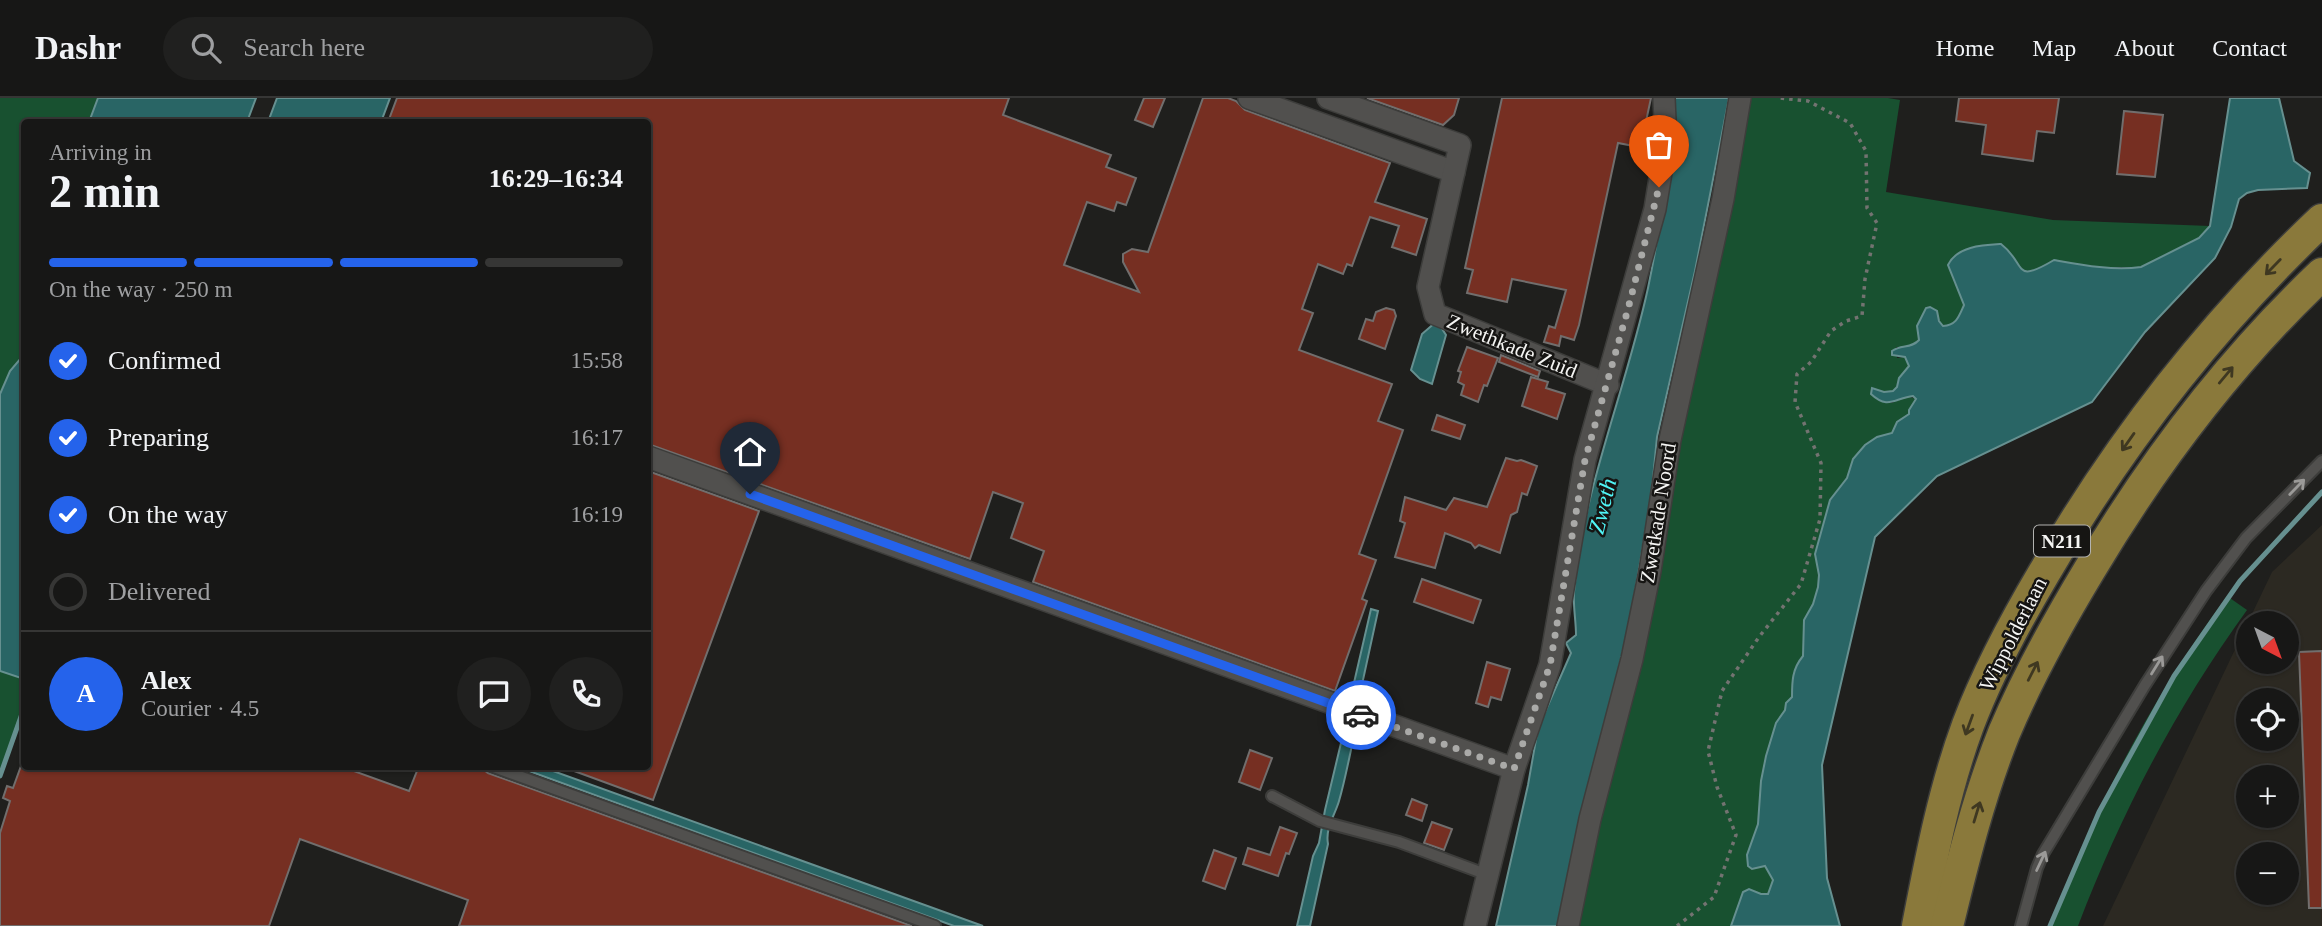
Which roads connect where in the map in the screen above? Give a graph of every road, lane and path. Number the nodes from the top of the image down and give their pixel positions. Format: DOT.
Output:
graph roads {
  1 [pos="1249,98"];
  2 [pos="1328,98"];
  3 [pos="1664,98"];
  4 [pos="1740,98"];
  5 [pos="1780,98"];
  6 [pos="1454,172"];
  7 [pos="2322,220"];
  8 [pos="2322,274"];
  9 [pos="1608,385"];
  10 [pos="651,458"];
  11 [pos="2322,461"];
  12 [pos="1514,769"];
  13 [pos="502,770"];
  14 [pos="1272,796"];
  15 [pos="1488,875"];
  16 [pos="935,926"];
  17 [pos="1475,926"];
  18 [pos="1568,926"];
  19 [pos="1677,926"];
  20 [pos="1918,926"];
  21 [pos="1947,926"];
  22 [pos="2021,926"];
  1 -- 6 [label="street"];
  2 -- 6 [label="street, Zwethkade Zuid"];
  3 -- 9 [label="street"];
  4 -- 18 [label="street, Zwetkade Noord"];
  5 -- 19 [label="path"];
  6 -- 9 [label="street, Zwethkade Zuid"];
  7 -- 20 [label="main road, Wippolderlaan / N211, one-way"];
  21 -- 8 [label="main road, Wippolderlaan / N211, one-way"];
  9 -- 12 [label="street"];
  10 -- 12 [label="street"];
  22 -- 11 [label="lane, one-way"];
  12 -- 15 [label="street"];
  13 -- 16 [label="lane"];
  14 -- 15 [label="lane"];
  15 -- 17 [label="street"];
}
